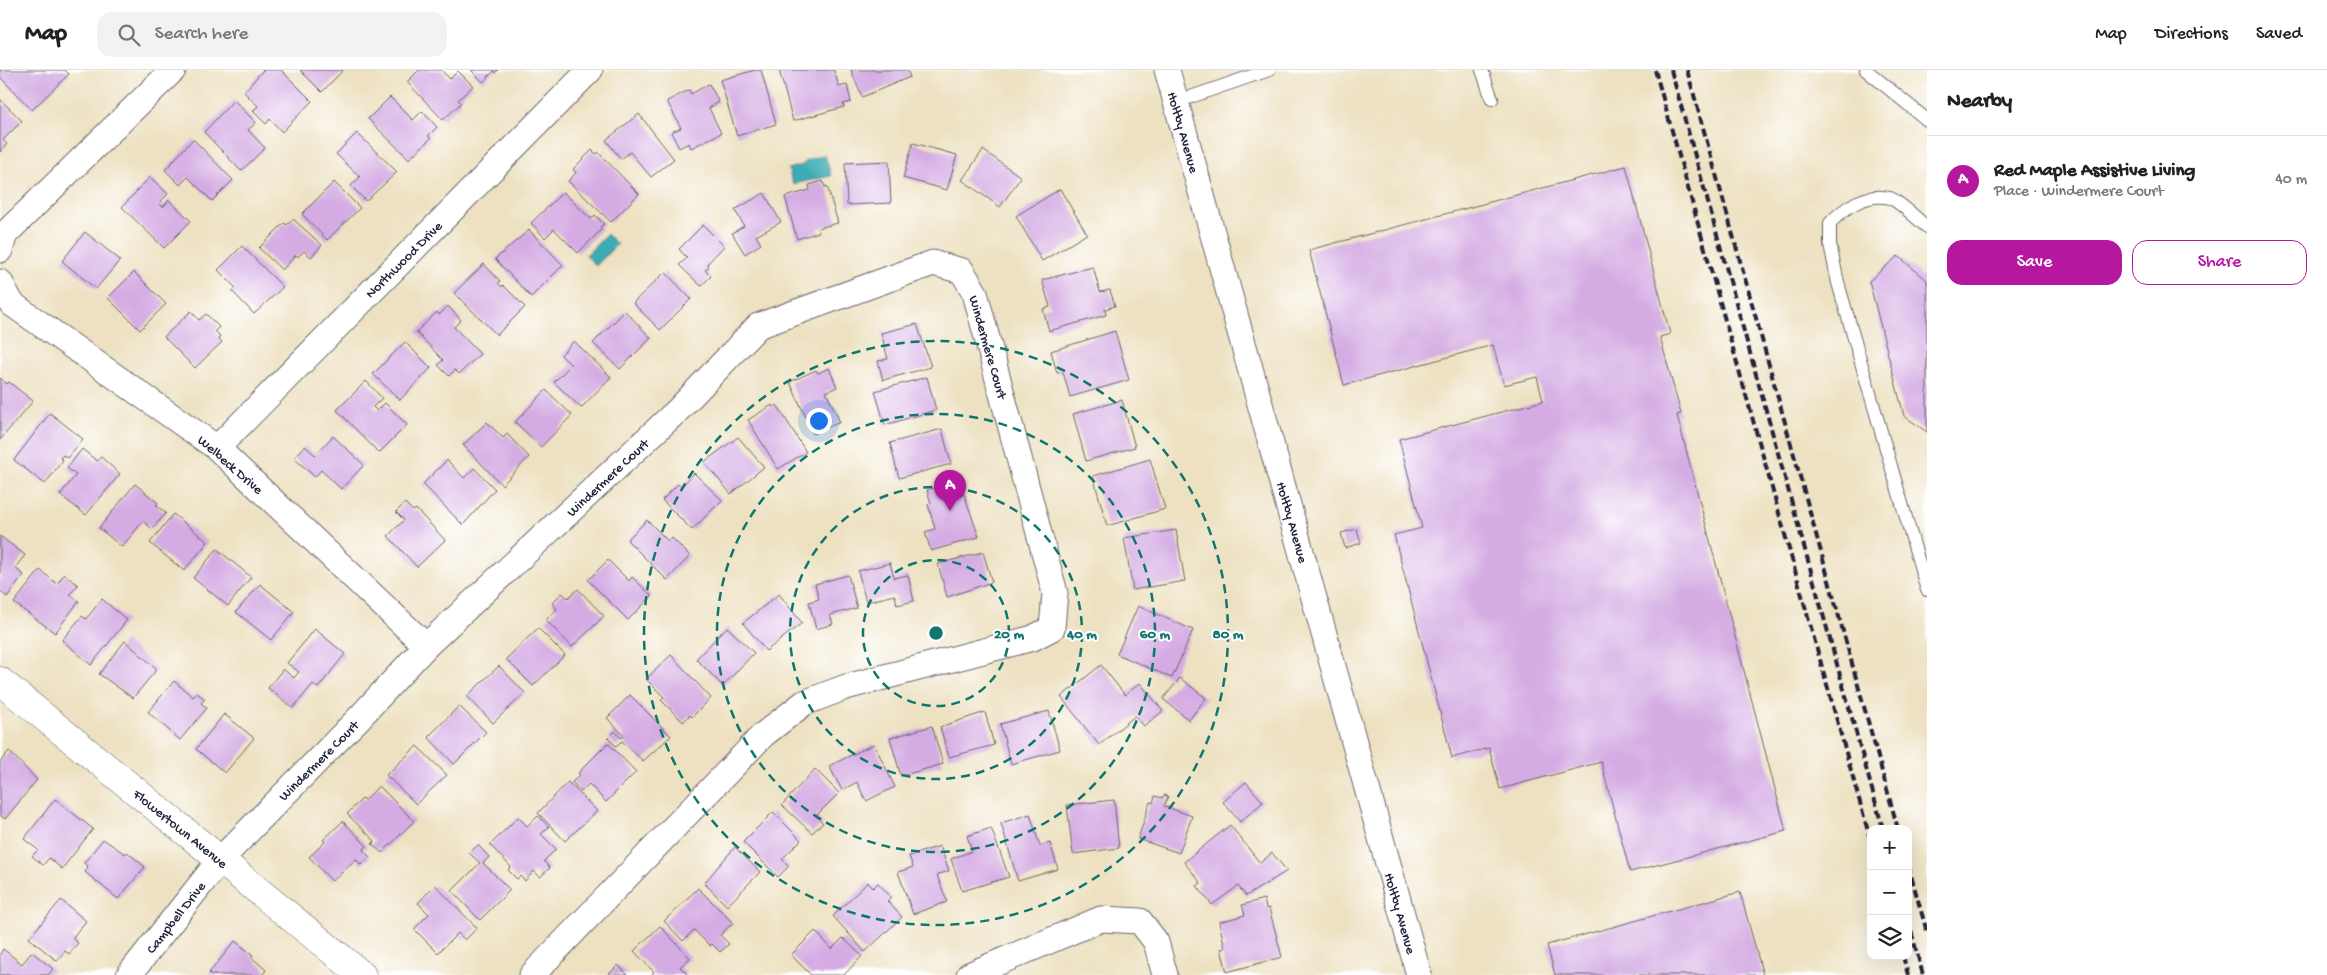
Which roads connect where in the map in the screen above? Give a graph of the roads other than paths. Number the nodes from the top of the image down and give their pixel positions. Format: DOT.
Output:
graph roads {
  1 [pos="173,70"];
  2 [pos="590,70"];
  3 [pos="1167,70"];
  4 [pos="1269,70"];
  5 [pos="1482,70"];
  6 [pos="1866,70"];
  7 [pos="1492,98"];
  8 [pos="1176,102"];
  9 [pos="1927,120"];
  10 [pos="1927,227"];
  11 [pos="0,250"];
  12 [pos="0,282"];
  13 [pos="217,448"];
  14 [pos="1927,590"];
  15 [pos="426,646"];
  16 [pos="0,681"];
  17 [pos="220,860"];
  18 [pos="129,975"];
  19 [pos="362,975"];
  20 [pos="532,975"];
  21 [pos="969,975"];
  22 [pos="1165,975"];
  23 [pos="1419,975"];
  1 -- 11 [label="street"];
  2 -- 13 [label="street, Northwood Drive"];
  3 -- 8 [label="street, Holtby Avenue"];
  4 -- 8 [label="lane"];
  5 -- 7 [label="lane"];
  6 -- 9 [label="lane"];
  8 -- 23 [label="street, Holtby Avenue"];
  10 -- 14 [label="lane"];
  12 -- 13 [label="street, Welbeck Drive"];
  13 -- 15 [label="street, Welbeck Drive"];
  15 -- 17 [label="street, Windermere Court"];
  15 -- 20 [label="street, Windermere Court"];
  16 -- 17 [label="street, Flowertown Avenue"];
  17 -- 18 [label="street, Campbell Drive"];
  17 -- 19 [label="street, Flowertown Avenue"];
  21 -- 22 [label="street"];
}
